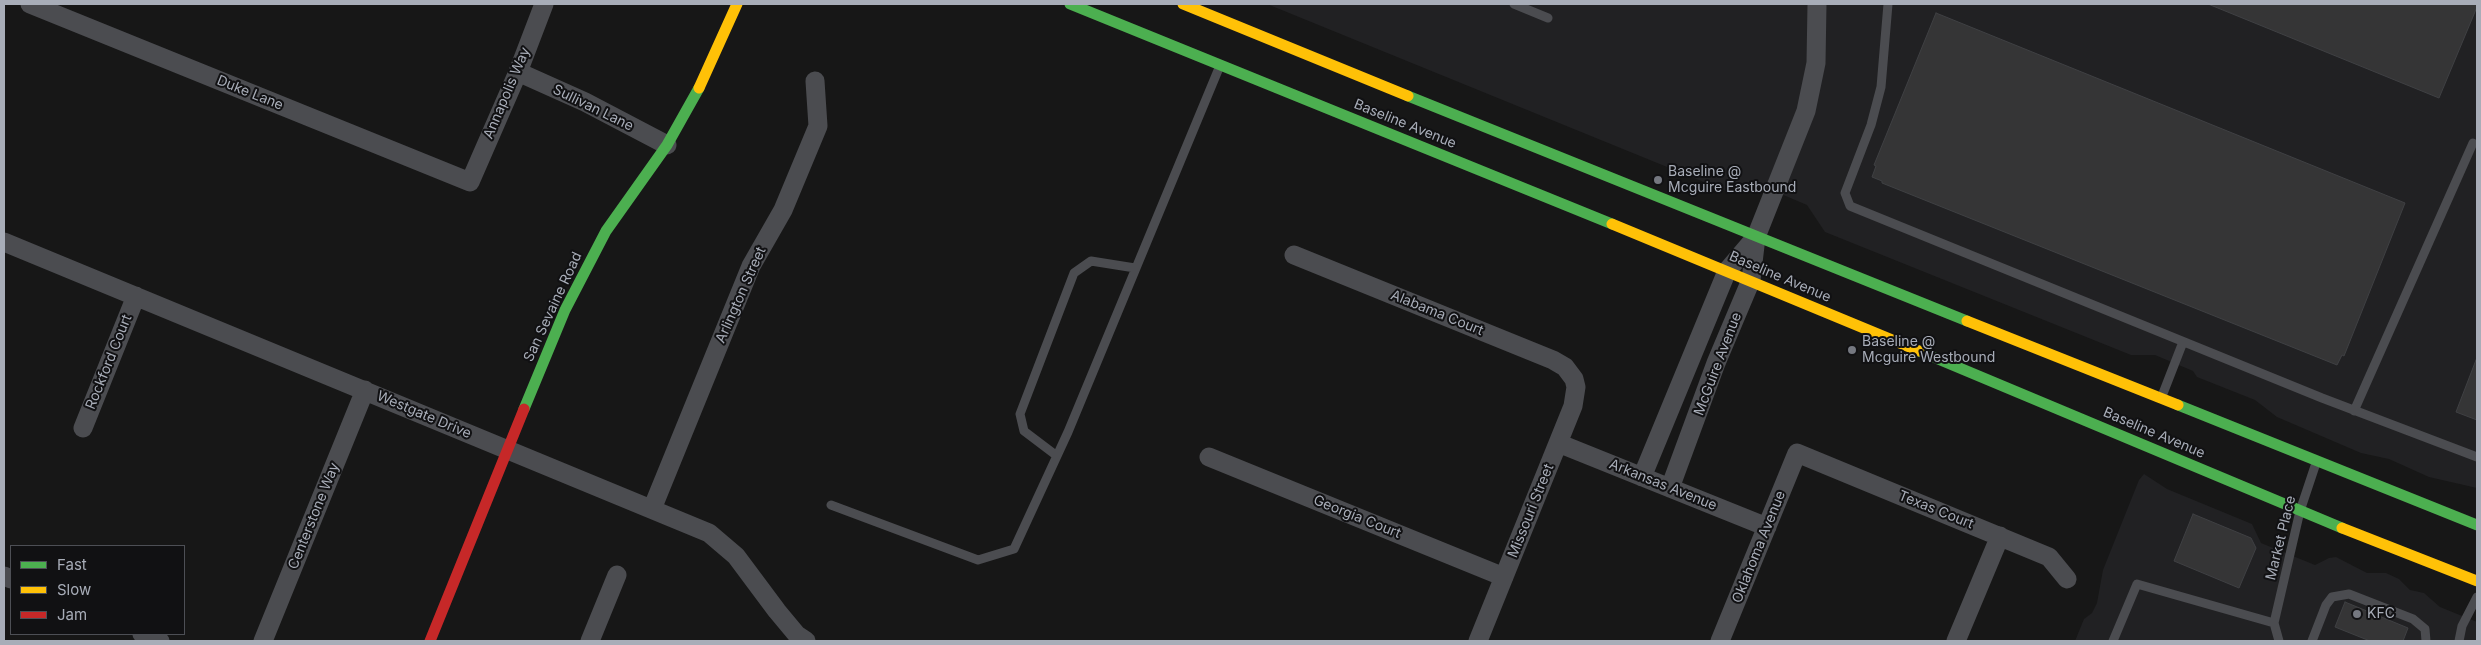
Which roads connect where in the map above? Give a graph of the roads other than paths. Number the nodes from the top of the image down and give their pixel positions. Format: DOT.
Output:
graph roads {
  1 [pos="30,4"];
  2 [pos="544,4"];
  3 [pos="737,4"];
  4 [pos="1070,4"];
  5 [pos="1183,4"];
  6 [pos="1514,4"];
  7 [pos="1816,4"];
  8 [pos="1888,4"];
  9 [pos="1548,18"];
  10 [pos="1220,65"];
  11 [pos="518,72"];
  12 [pos="814,81"];
  13 [pos="2473,143"];
  14 [pos="667,145"];
  15 [pos="470,182"];
  16 [pos="1756,237"];
  17 [pos="4,242"];
  18 [pos="1294,255"];
  19 [pos="1135,268"];
  20 [pos="1728,271"];
  21 [pos="1751,280"];
  22 [pos="136,296"];
  23 [pos="2183,342"];
  24 [pos="1574,379"];
  25 [pos="365,390"];
  26 [pos="2161,399"];
  27 [pos="2354,410"];
  28 [pos="83,428"];
  29 [pos="1558,443"];
  30 [pos="506,450"];
  31 [pos="1797,453"];
  32 [pos="1057,456"];
  33 [pos="1209,457"];
  34 [pos="2477,457"];
  35 [pos="2317,461"];
  36 [pos="1642,477"];
  37 [pos="1670,488"];
  38 [pos="831,505"];
  39 [pos="652,509"];
  40 [pos="2300,511"];
  41 [pos="2477,525"];
  42 [pos="1767,527"];
  43 [pos="2000,536"];
  44 [pos="618,575"];
  45 [pos="1504,577"];
  46 [pos="2067,579"];
  47 [pos="2477,581"];
  48 [pos="2477,597"];
  49 [pos="2274,623"];
  50 [pos="145,635"];
  51 [pos="160,641"];
  52 [pos="264,641"];
  53 [pos="430,641"];
  54 [pos="590,641"];
  55 [pos="806,641"];
  56 [pos="1478,641"];
  57 [pos="1720,641"];
  58 [pos="1956,641"];
  59 [pos="2113,641"];
  60 [pos="2279,641"];
  61 [pos="2312,641"];
  62 [pos="2426,641"];
  63 [pos="2459,641"];
  1 -- 15 [label="street, Duke Lane"];
  2 -- 11 [label="street, Annapolis Way"];
  3 -- 14 [label="main road, San Sevaine Road"];
  4 -- 10 [label="main road, Baseline Avenue"];
  5 -- 16 [label="main road, Baseline Avenue"];
  6 -- 9 [label="lane"];
  7 -- 16 [label="street, McGuire Avenue"];
  8 -- 23 [label="lane"];
  10 -- 19 [label="lane"];
  10 -- 20 [label="main road, Baseline Avenue"];
  11 -- 14 [label="street, Sullivan Lane"];
  11 -- 15 [label="street, Annapolis Way"];
  12 -- 39 [label="street, Arlington Street"];
  13 -- 27 [label="lane"];
  14 -- 30 [label="main road, San Sevaine Road"];
  16 -- 20 [label="street, McGuire Avenue"];
  16 -- 21 [label="street, McGuire Avenue"];
  16 -- 26 [label="main road, Baseline Avenue"];
  17 -- 22 [label="street, Westgate Drive"];
  18 -- 24 [label="street, Alabama Court"];
  19 -- 32 [label="lane"];
  19 -- 32 [label="lane"];
  20 -- 21 [label="main road, Baseline Avenue"];
  20 -- 36 [label="street, McGuire Avenue"];
  21 -- 37 [label="street, McGuire Avenue"];
  21 -- 40 [label="main road, Baseline Avenue"];
  22 -- 25 [label="street, Westgate Drive"];
  22 -- 28 [label="street, Rockford Court"];
  23 -- 26 [label="lane"];
  23 -- 27 [label="lane"];
  24 -- 29 [label="street, Missouri Street"];
  25 -- 30 [label="street, Westgate Drive"];
  25 -- 52 [label="street, Centerstone Way"];
  26 -- 35 [label="main road, Baseline Avenue"];
  27 -- 34 [label="lane"];
  29 -- 36 [label="street, Arkansas Avenue"];
  29 -- 45 [label="street, Missouri Street"];
  30 -- 39 [label="street, Westgate Drive"];
  30 -- 53 [label="main road, San Sevaine Road"];
  31 -- 42 [label="street, Oklahoma Avenue"];
  31 -- 43 [label="street, Texas Court"];
  32 -- 38 [label="lane"];
  33 -- 45 [label="street, Georgia Court"];
  35 -- 40 [label="lane, Market Place"];
  35 -- 41 [label="main road, Baseline Avenue"];
  36 -- 37 [label="street, Arkansas Avenue"];
  37 -- 42 [label="street, Arkansas Avenue"];
  39 -- 55 [label="street, Westgate Drive"];
  40 -- 47 [label="main road, Baseline Avenue"];
  40 -- 49 [label="lane, Market Place"];
  42 -- 57 [label="street, Oklahoma Avenue"];
  43 -- 46 [label="street, Texas Court"];
  43 -- 58 [label="street"];
  44 -- 54 [label="street"];
  45 -- 56 [label="street, Missouri Street"];
  48 -- 63 [label="lane"];
  49 -- 59 [label="lane"];
  49 -- 60 [label="lane"];
  50 -- 51 [label="street"];
  61 -- 62 [label="lane"];
}
